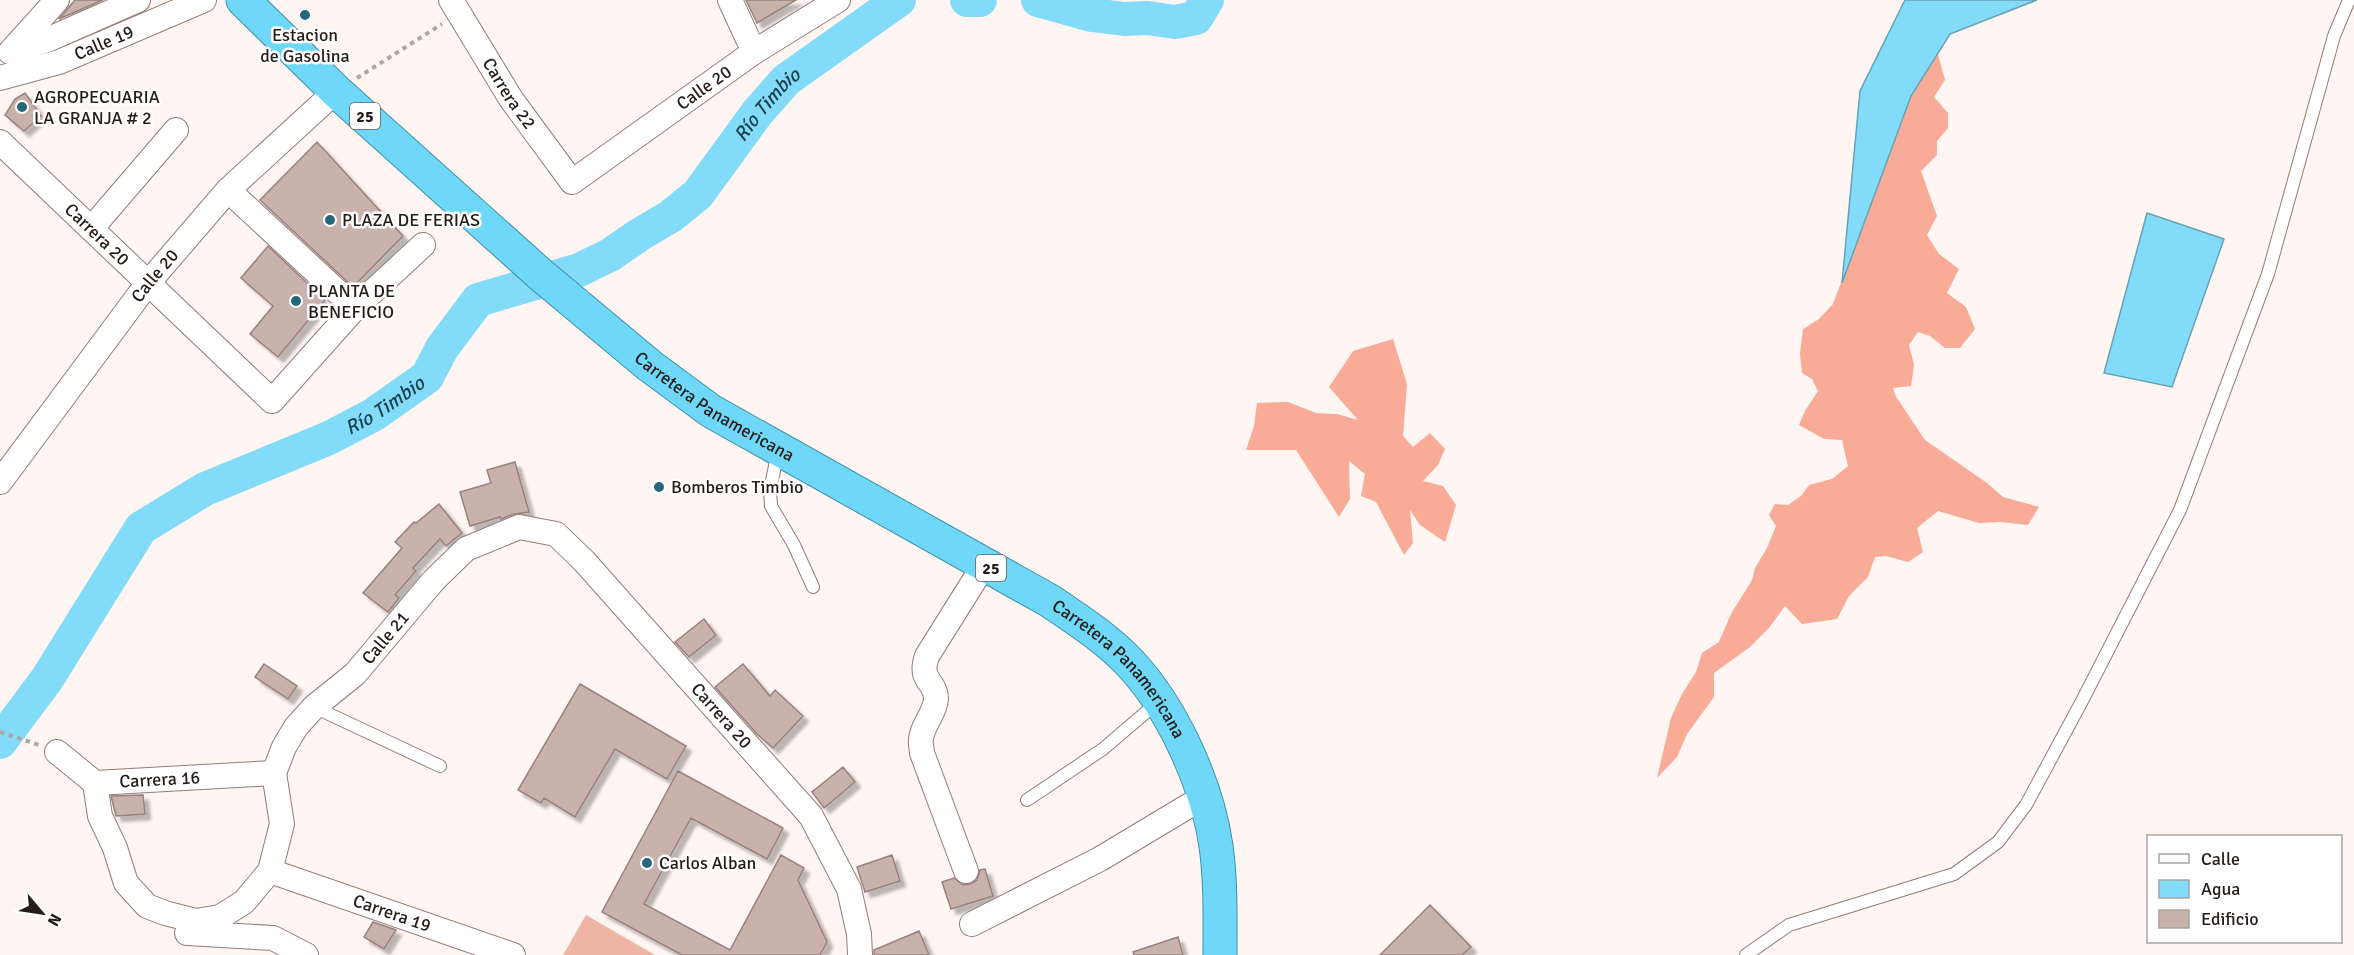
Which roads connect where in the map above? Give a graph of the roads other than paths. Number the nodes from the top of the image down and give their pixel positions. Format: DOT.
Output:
graph roads {
  1 [pos="57,0"];
  2 [pos="136,0"];
  3 [pos="204,0"];
  4 [pos="243,0"];
  5 [pos="730,0"];
  6 [pos="838,0"];
  7 [pos="2349,0"];
  8 [pos="454,7"];
  9 [pos="754,52"];
  10 [pos="5,58"];
  11 [pos="0,78"];
  12 [pos="336,91"];
  13 [pos="177,130"];
  14 [pos="0,142"];
  15 [pos="572,182"];
  16 [pos="228,189"];
  17 [pos="90,229"];
  18 [pos="423,245"];
  19 [pos="148,283"];
  20 [pos="355,308"];
  21 [pos="778,451"];
  22 [pos="0,482"];
  23 [pos="519,527"];
  24 [pos="984,565"];
  25 [pos="813,587"];
  26 [pos="1159,701"];
  27 [pos="314,708"];
  28 [pos="57,752"];
  29 [pos="440,766"];
  30 [pos="274,773"];
  31 [pos="94,783"];
  32 [pos="1205,796"];
  33 [pos="1028,800"];
  34 [pos="270,871"];
  35 [pos="966,871"];
  36 [pos="147,906"];
  37 [pos="972,924"];
  38 [pos="306,955"];
  39 [pos="513,955"];
  40 [pos="860,955"];
  41 [pos="1220,955"];
  42 [pos="1746,955"];
  1 -- 10 [label="street"];
  2 -- 10 [label="street, Calle 19"];
  3 -- 11 [label="street, Calle 19"];
  4 -- 12 [label="highway, Carretera Panamericana / 25"];
  5 -- 9 [label="street"];
  6 -- 9 [label="street, Calle 20"];
  7 -- 42 [label="lane"];
  8 -- 15 [label="street, Carrera 22"];
  9 -- 15 [label="street, Calle 20"];
  12 -- 16 [label="street, Calle 20"];
  12 -- 21 [label="highway, Carretera Panamericana / 25"];
  13 -- 17 [label="street"];
  14 -- 17 [label="street, Carrera 20"];
  16 -- 19 [label="street, Calle 20"];
  16 -- 20 [label="street"];
  17 -- 19 [label="street, Carrera 20"];
  18 -- 20 [label="street"];
  19 -- 20 [label="street, Carrera 20"];
  19 -- 22 [label="street, Calle 20"];
  21 -- 24 [label="highway, Carretera Panamericana / 25"];
  21 -- 25 [label="lane"];
  23 -- 27 [label="street, Calle 21"];
  23 -- 40 [label="street, Carrera 20"];
  24 -- 26 [label="highway, Carretera Panamericana / 25"];
  24 -- 35 [label="street"];
  26 -- 32 [label="highway, Carretera Panamericana / 25"];
  26 -- 33 [label="lane"];
  27 -- 29 [label="lane"];
  27 -- 30 [label="street, Calle 21"];
  28 -- 31 [label="street, Carrera 16"];
  30 -- 31 [label="street, Carrera 16"];
  30 -- 34 [label="street"];
  31 -- 36 [label="street"];
  32 -- 37 [label="street"];
  32 -- 41 [label="highway, Carretera Panamericana / 25"];
  34 -- 36 [label="street"];
  34 -- 39 [label="street, Carrera 19"];
  36 -- 38 [label="street"];
}
